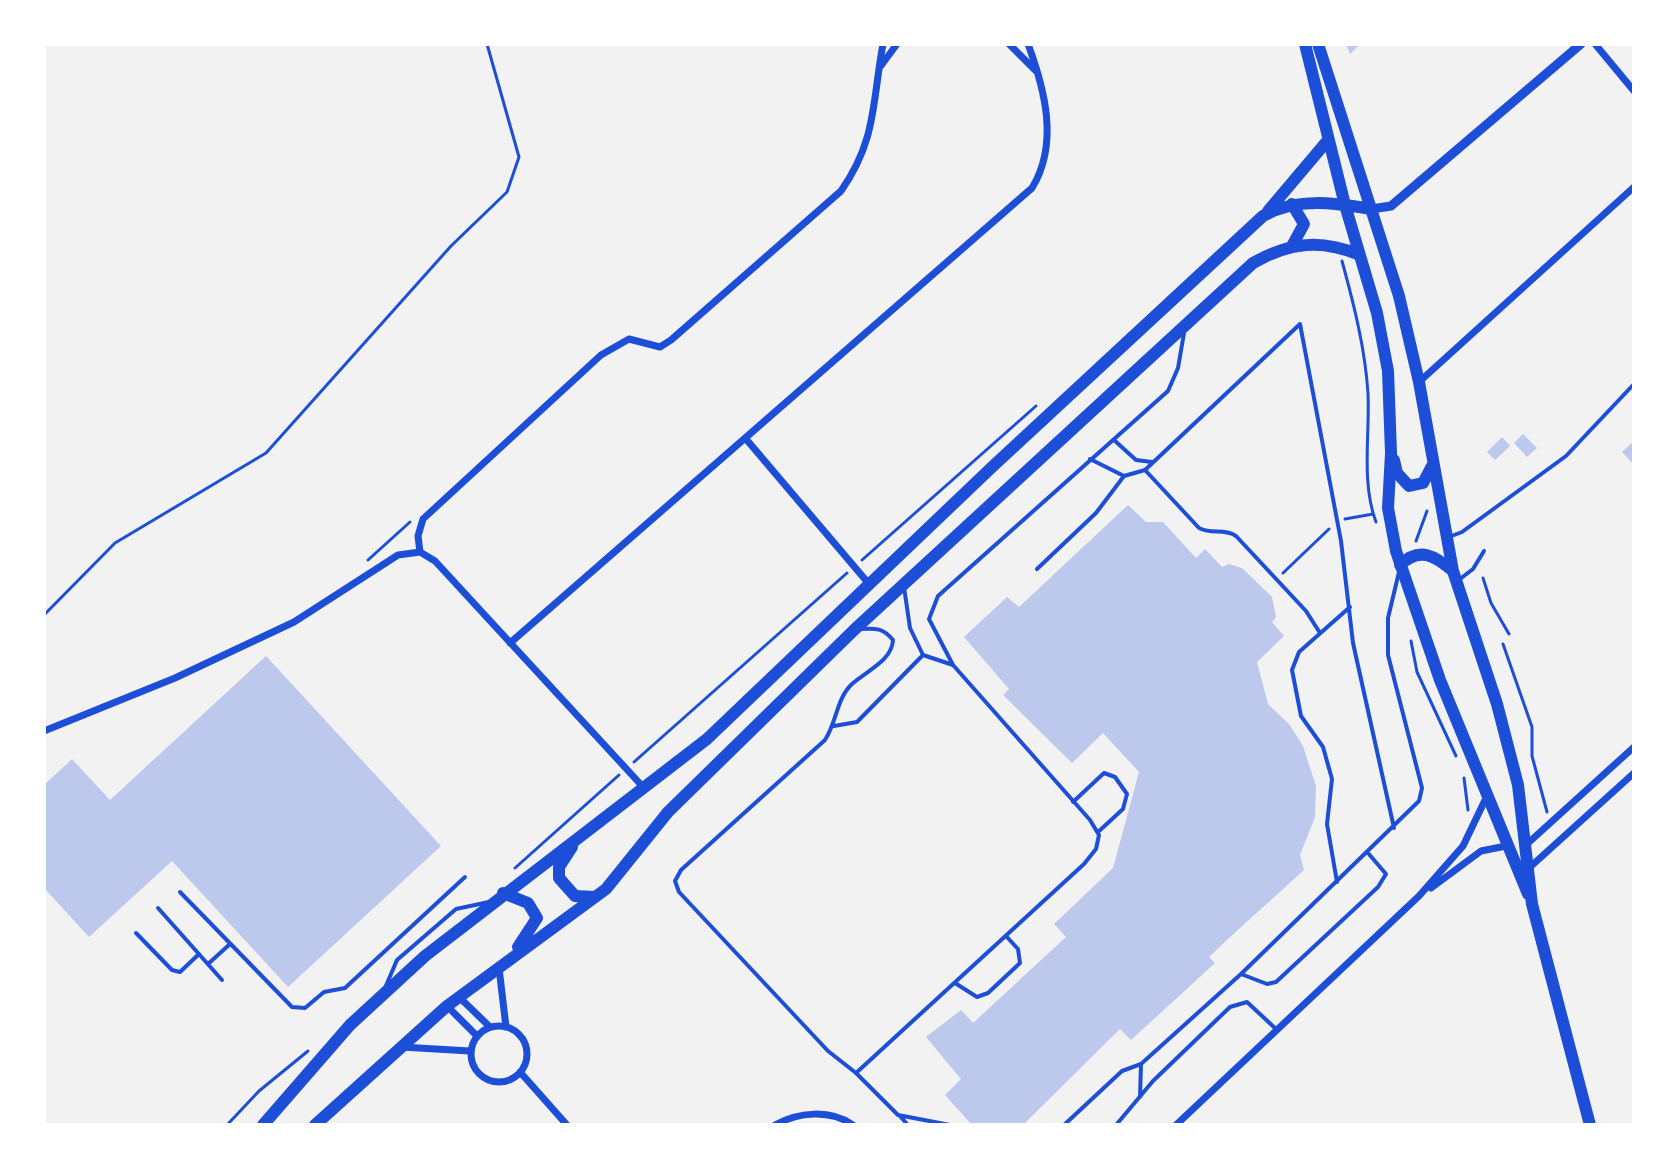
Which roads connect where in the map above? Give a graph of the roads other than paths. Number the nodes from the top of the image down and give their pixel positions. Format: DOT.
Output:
graph roads {
  1 [pos="883,44"];
  2 [pos="897,44"];
  3 [pos="1009,44"];
  4 [pos="1028,44"];
  5 [pos="1305,44"];
  6 [pos="1318,44"];
  7 [pos="1581,44"];
  8 [pos="1595,44"];
  9 [pos="878,69"];
  10 [pos="1040,75"];
  11 [pos="1634,91"];
  12 [pos="1328,140"];
  13 [pos="1634,187"];
  14 [pos="1292,204"];
  15 [pos="1345,205"];
  16 [pos="1371,209"];
  17 [pos="1263,216"];
  18 [pos="1292,246"];
  19 [pos="1360,255"];
  20 [pos="1185,323"];
  21 [pos="1419,382"];
  22 [pos="1634,384"];
  23 [pos="746,439"];
  24 [pos="1114,440"];
  25 [pos="1391,453"];
  26 [pos="1090,459"];
  27 [pos="1153,462"];
  28 [pos="1432,465"];
  29 [pos="1145,470"];
  30 [pos="1124,476"];
  31 [pos="1449,537"];
  32 [pos="1484,551"];
  33 [pos="420,552"];
  34 [pos="1400,565"];
  35 [pos="1037,569"];
  36 [pos="1455,576"];
  37 [pos="904,583"];
  38 [pos="869,584"];
  39 [pos="1350,607"];
  40 [pos="854,630"];
  41 [pos="1320,633"];
  42 [pos="510,643"];
  43 [pos="923,655"];
  44 [pos="953,665"];
  45 [pos="834,726"];
  46 [pos="44,731"];
  47 [pos="1634,747"];
  48 [pos="1634,773"];
  49 [pos="645,788"];
  50 [pos="1486,798"];
  51 [pos="1073,802"];
  52 [pos="601,820"];
  53 [pos="1394,828"];
  54 [pos="1098,832"];
  55 [pos="1527,844"];
  56 [pos="1506,846"];
  57 [pos="1368,853"];
  58 [pos="1529,868"];
  59 [pos="465,877"];
  60 [pos="1337,883"];
  61 [pos="180,892"];
  62 [pos="503,893"];
  63 [pos="1419,896"];
  64 [pos="595,897"];
  65 [pos="492,902"];
  66 [pos="1532,904"];
  67 [pos="158,908"];
  68 [pos="413,926"];
  69 [pos="136,933"];
  70 [pos="1006,936"];
  71 [pos="422,937"];
  72 [pos="230,944"];
  73 [pos="199,954"];
  74 [pos="208,964"];
  75 [pos="501,966"];
  76 [pos="1241,974"];
  77 [pos="222,980"];
  78 [pos="955,983"];
  79 [pos="382,996"];
  80 [pos="459,997"];
  81 [pos="447,1006"];
  82 [pos="490,1027"];
  83 [pos="506,1027"];
  84 [pos="1276,1029"];
  85 [pos="477,1036"];
  86 [pos="399,1047"];
  87 [pos="470,1051"];
  88 [pos="1141,1064"];
  89 [pos="520,1072"];
  90 [pos="856,1073"];
  91 [pos="1140,1097"];
  92 [pos="898,1115"];
  93 [pos="263,1125"];
  94 [pos="315,1125"];
  95 [pos="567,1125"];
  96 [pos="775,1125"];
  97 [pos="853,1125"];
  98 [pos="908,1125"];
  99 [pos="950,1125"];
  100 [pos="1064,1125"];
  101 [pos="1116,1125"];
  102 [pos="1176,1125"];
  103 [pos="1590,1125"];
  1 -- 9 [label="street"];
  2 -- 9 [label="street"];
  3 -- 10 [label="street"];
  4 -- 10 [label="street"];
  5 -- 12 [label="main road"];
  6 -- 16 [label="main road"];
  7 -- 16 [label="street"];
  8 -- 11 [label="street"];
  9 -- 33 [label="street"];
  10 -- 23 [label="street"];
  12 -- 15 [label="main road"];
  12 -- 17 [label="main road"];
  13 -- 21 [label="street"];
  14 -- 15 [label="main road"];
  14 -- 17 [label="main road"];
  14 -- 18 [label="main road"];
  15 -- 16 [label="main road"];
  15 -- 19 [label="main road"];
  16 -- 21 [label="main road"];
  17 -- 38 [label="main road"];
  18 -- 19 [label="main road"];
  18 -- 20 [label="main road"];
  19 -- 25 [label="main road"];
  20 -- 24 [label="lane"];
  20 -- 37 [label="main road"];
  21 -- 28 [label="main road"];
  22 -- 31 [label="lane"];
  23 -- 38 [label="street"];
  23 -- 42 [label="street"];
  24 -- 26 [label="lane"];
  24 -- 27 [label="lane"];
  25 -- 28 [label="main road"];
  25 -- 34 [label="main road"];
  26 -- 30 [label="lane"];
  26 -- 44 [label="lane"];
  27 -- 29 [label="lane"];
  27 -- 39 [label="lane"];
  28 -- 31 [label="main road"];
  29 -- 30 [label="lane"];
  29 -- 41 [label="lane"];
  30 -- 35 [label="lane"];
  31 -- 36 [label="main road"];
  32 -- 36 [label="lane"];
  33 -- 42 [label="street"];
  33 -- 46 [label="street"];
  34 -- 36 [label="main road"];
  34 -- 50 [label="main road"];
  34 -- 53 [label="lane"];
  36 -- 55 [label="main road"];
  37 -- 40 [label="main road"];
  37 -- 43 [label="lane"];
  38 -- 49 [label="main road"];
  39 -- 41 [label="lane"];
  39 -- 53 [label="lane"];
  40 -- 45 [label="lane"];
  40 -- 64 [label="main road"];
  41 -- 60 [label="lane"];
  42 -- 49 [label="street"];
  43 -- 44 [label="lane"];
  43 -- 45 [label="lane"];
  44 -- 51 [label="lane"];
  45 -- 90 [label="lane"];
  47 -- 55 [label="street"];
  48 -- 58 [label="street"];
  49 -- 52 [label="main road"];
  50 -- 56 [label="main road"];
  50 -- 63 [label="street"];
  51 -- 54 [label="lane"];
  51 -- 54 [label="lane"];
  52 -- 62 [label="main road"];
  52 -- 64 [label="main road"];
  53 -- 57 [label="lane"];
  54 -- 70 [label="lane"];
  55 -- 58 [label="main road"];
  56 -- 63 [label="street"];
  56 -- 66 [label="main road"];
  57 -- 60 [label="lane"];
  57 -- 76 [label="lane"];
  58 -- 66 [label="main road"];
  59 -- 68 [label="lane"];
  60 -- 76 [label="lane"];
  61 -- 72 [label="lane"];
  62 -- 65 [label="main road"];
  62 -- 75 [label="main road"];
  63 -- 84 [label="street"];
  64 -- 75 [label="main road"];
  65 -- 71 [label="lane"];
  65 -- 79 [label="main road"];
  66 -- 103 [label="main road"];
  67 -- 73 [label="lane"];
  68 -- 71 [label="lane"];
  68 -- 72 [label="lane"];
  69 -- 73 [label="lane"];
  70 -- 78 [label="lane"];
  70 -- 78 [label="lane"];
  71 -- 79 [label="lane"];
  72 -- 74 [label="lane"];
  73 -- 74 [label="lane"];
  74 -- 77 [label="lane"];
  75 -- 80 [label="main road"];
  75 -- 83 [label="street"];
  76 -- 88 [label="lane"];
  78 -- 90 [label="lane"];
  79 -- 93 [label="main road"];
  80 -- 81 [label="main road"];
  80 -- 82 [label="street"];
  81 -- 85 [label="street"];
  81 -- 86 [label="main road"];
  82 -- 83 [label="street"];
  82 -- 85 [label="street"];
  83 -- 89 [label="street"];
  84 -- 91 [label="lane"];
  84 -- 102 [label="street"];
  85 -- 87 [label="street"];
  86 -- 87 [label="street"];
  86 -- 94 [label="main road"];
  87 -- 89 [label="street"];
  88 -- 91 [label="lane"];
  88 -- 100 [label="lane"];
  89 -- 95 [label="street"];
  90 -- 92 [label="lane"];
  91 -- 101 [label="lane"];
  92 -- 98 [label="lane"];
  92 -- 99 [label="lane"];
  96 -- 97 [label="street"];
}
